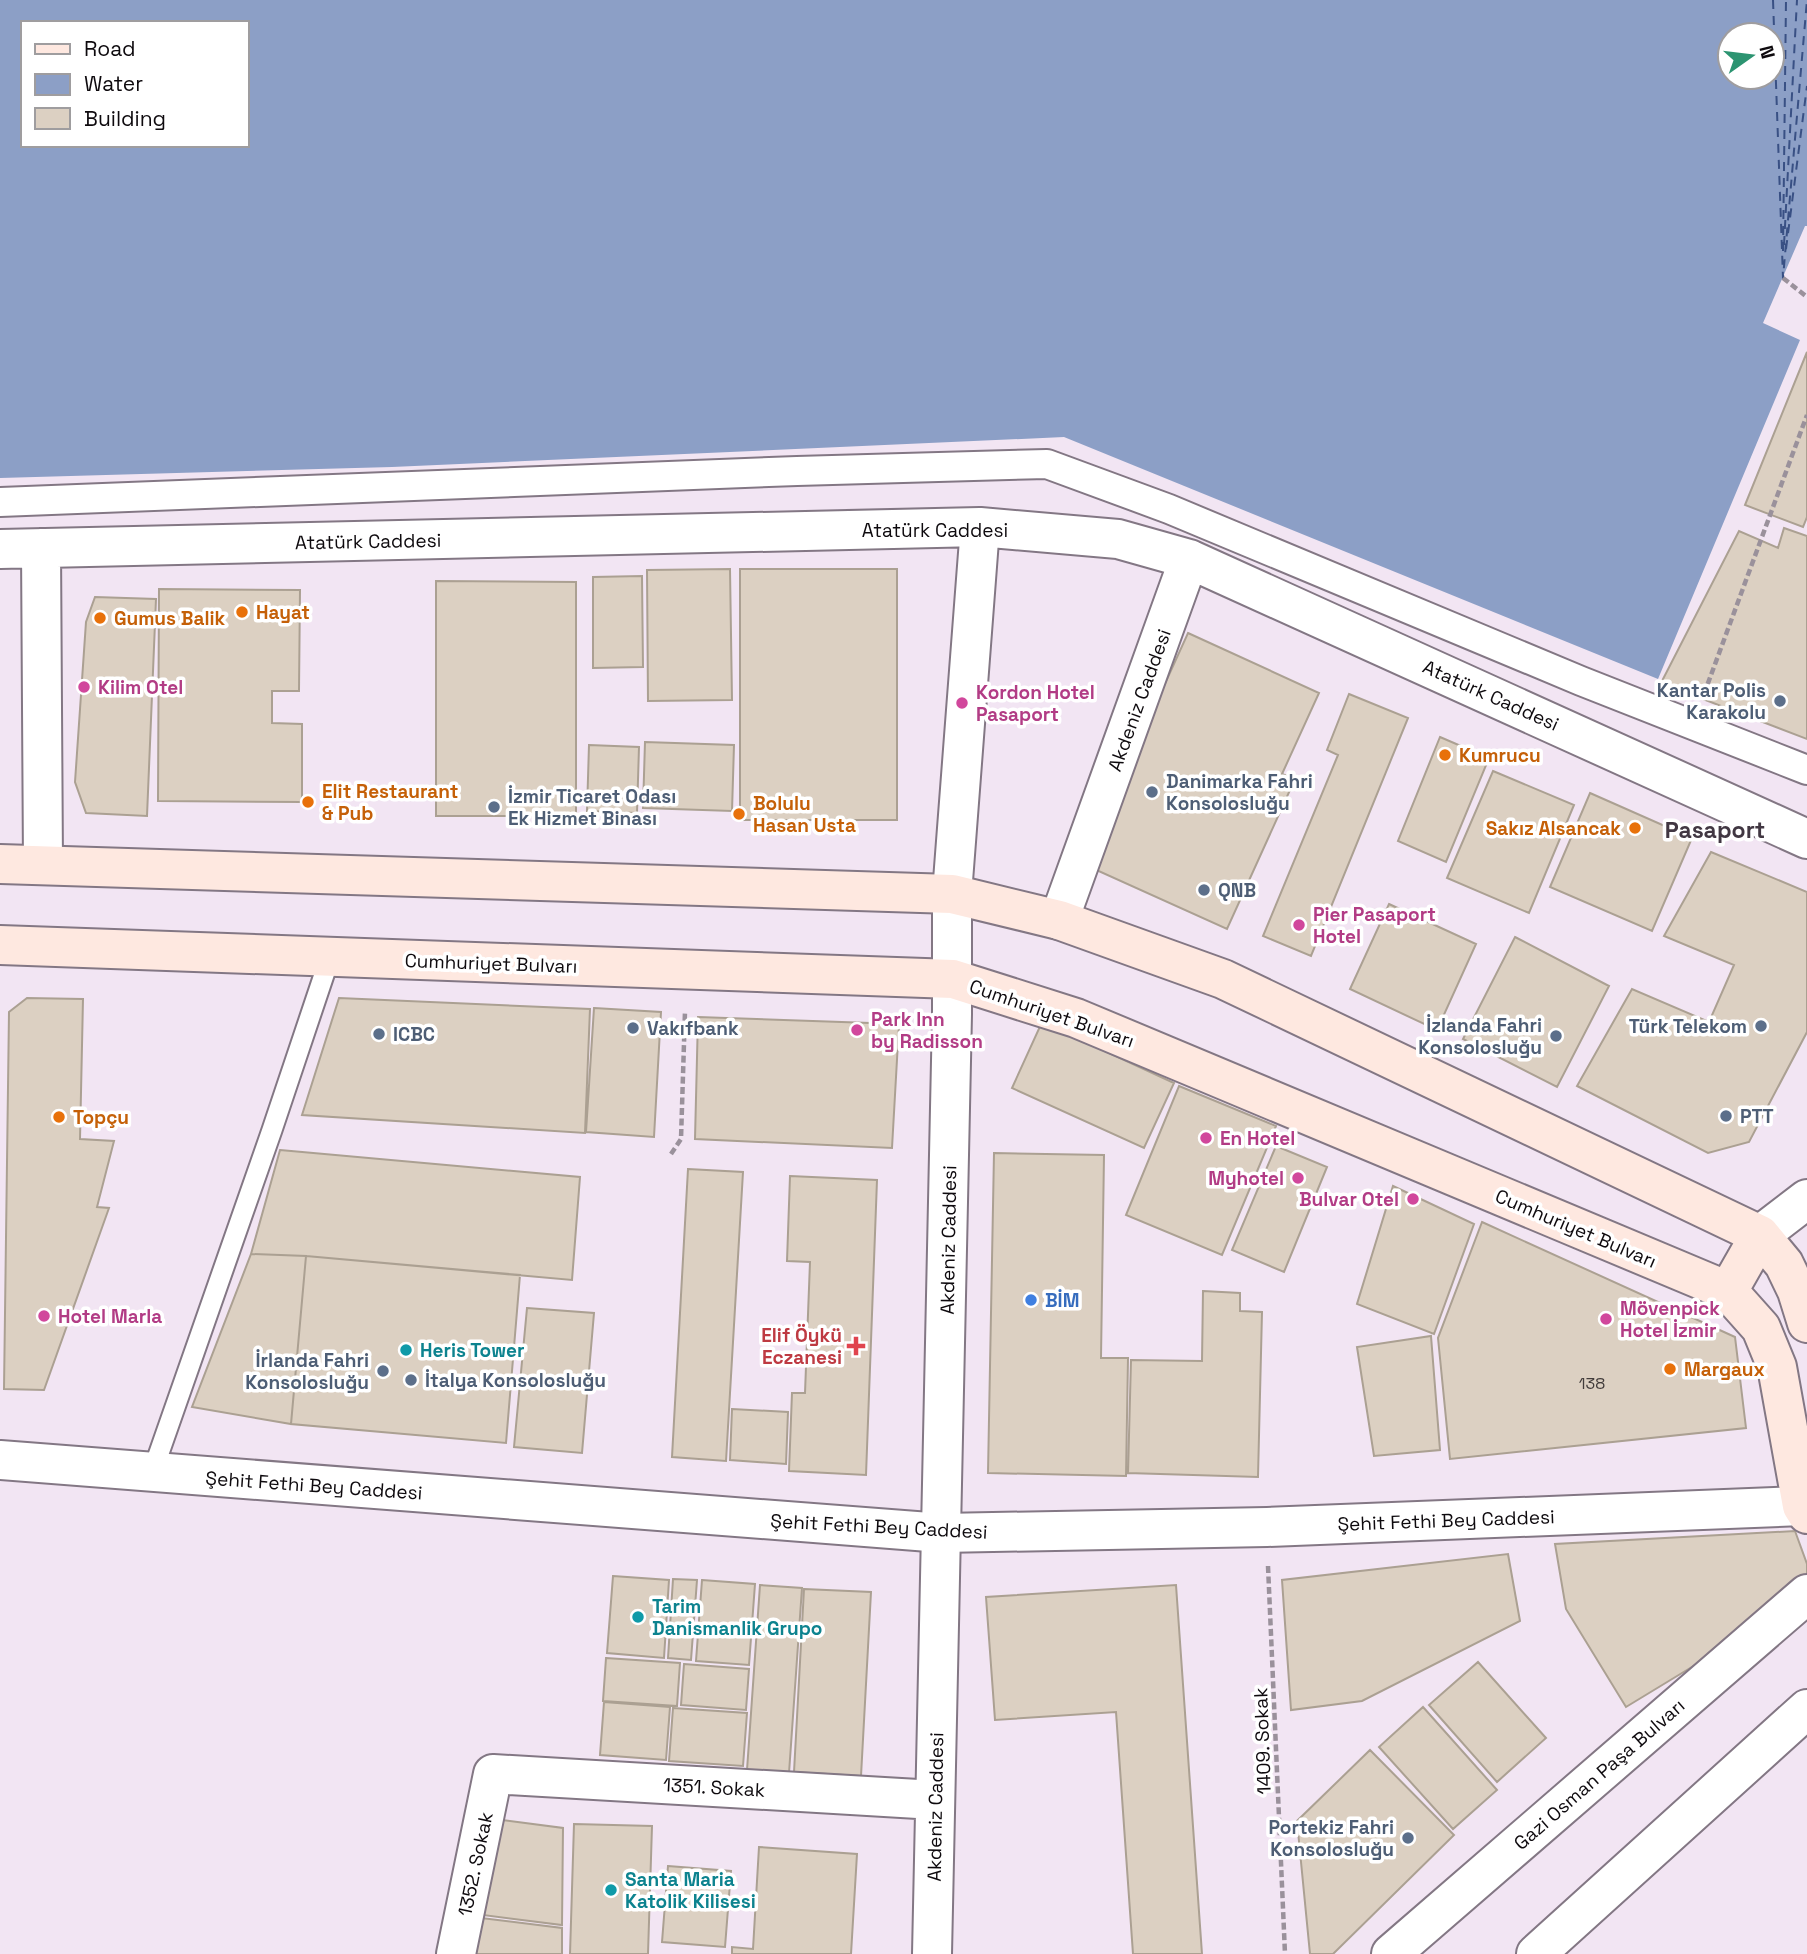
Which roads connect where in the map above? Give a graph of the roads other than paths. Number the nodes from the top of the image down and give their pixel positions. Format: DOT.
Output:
graph roads {
  1 [pos="0,502"];
  2 [pos="980,527"];
  3 [pos="41,548"];
  4 [pos="0,549"];
  5 [pos="1189,559"];
  6 [pos="1807,770"];
  7 [pos="1807,839"];
  8 [pos="0,864"];
  9 [pos="43,864"];
  10 [pos="952,894"];
  11 [pos="1059,920"];
  12 [pos="0,945"];
  13 [pos="330,957"];
  14 [pos="953,979"];
  15 [pos="1807,1199"];
  16 [pos="1760,1235"];
  17 [pos="1728,1291"];
  18 [pos="1804,1294"];
  19 [pos="0,1460"];
  20 [pos="152,1473"];
  21 [pos="1805,1510"];
  22 [pos="942,1533"];
  23 [pos="1807,1594"];
  24 [pos="1807,1709"];
  25 [pos="493,1773"];
  26 [pos="935,1800"];
  27 [pos="456,1954"];
  28 [pos="932,1954"];
  29 [pos="1391,1954"];
  30 [pos="1536,1954"];
  1 -- 6 [label="street"];
  2 -- 3 [label="street, Atatürk Caddesi"];
  2 -- 5 [label="street, Atatürk Caddesi"];
  2 -- 10 [label="street, Akdeniz Caddesi"];
  3 -- 4 [label="street, Atatürk Caddesi"];
  3 -- 9 [label="street"];
  5 -- 7 [label="street, Atatürk Caddesi"];
  5 -- 11 [label="street, Akdeniz Caddesi"];
  8 -- 9 [label="main road"];
  9 -- 10 [label="main road"];
  10 -- 11 [label="main road"];
  10 -- 14 [label="street, Akdeniz Caddesi"];
  11 -- 16 [label="main road"];
  12 -- 13 [label="main road, Cumhuriyet Bulvarı"];
  13 -- 14 [label="main road, Cumhuriyet Bulvarı"];
  13 -- 20 [label="lane"];
  14 -- 17 [label="main road, Cumhuriyet Bulvarı"];
  14 -- 22 [label="street, Akdeniz Caddesi"];
  15 -- 16 [label="street"];
  16 -- 17 [label="main road"];
  16 -- 18 [label="main road"];
  17 -- 21 [label="main road, Cumhuriyet Bulvarı"];
  19 -- 20 [label="street, Şehit Fethi Bey Caddesi"];
  20 -- 22 [label="street, Şehit Fethi Bey Caddesi"];
  21 -- 22 [label="street, Şehit Fethi Bey Caddesi"];
  22 -- 26 [label="street, Akdeniz Caddesi"];
  23 -- 29 [label="street, Gazi Osman Paşa Bulvarı"];
  24 -- 30 [label="street"];
  25 -- 26 [label="street, 1351. Sokak"];
  25 -- 27 [label="street, 1352. Sokak"];
  26 -- 28 [label="street, Akdeniz Caddesi"];
}
